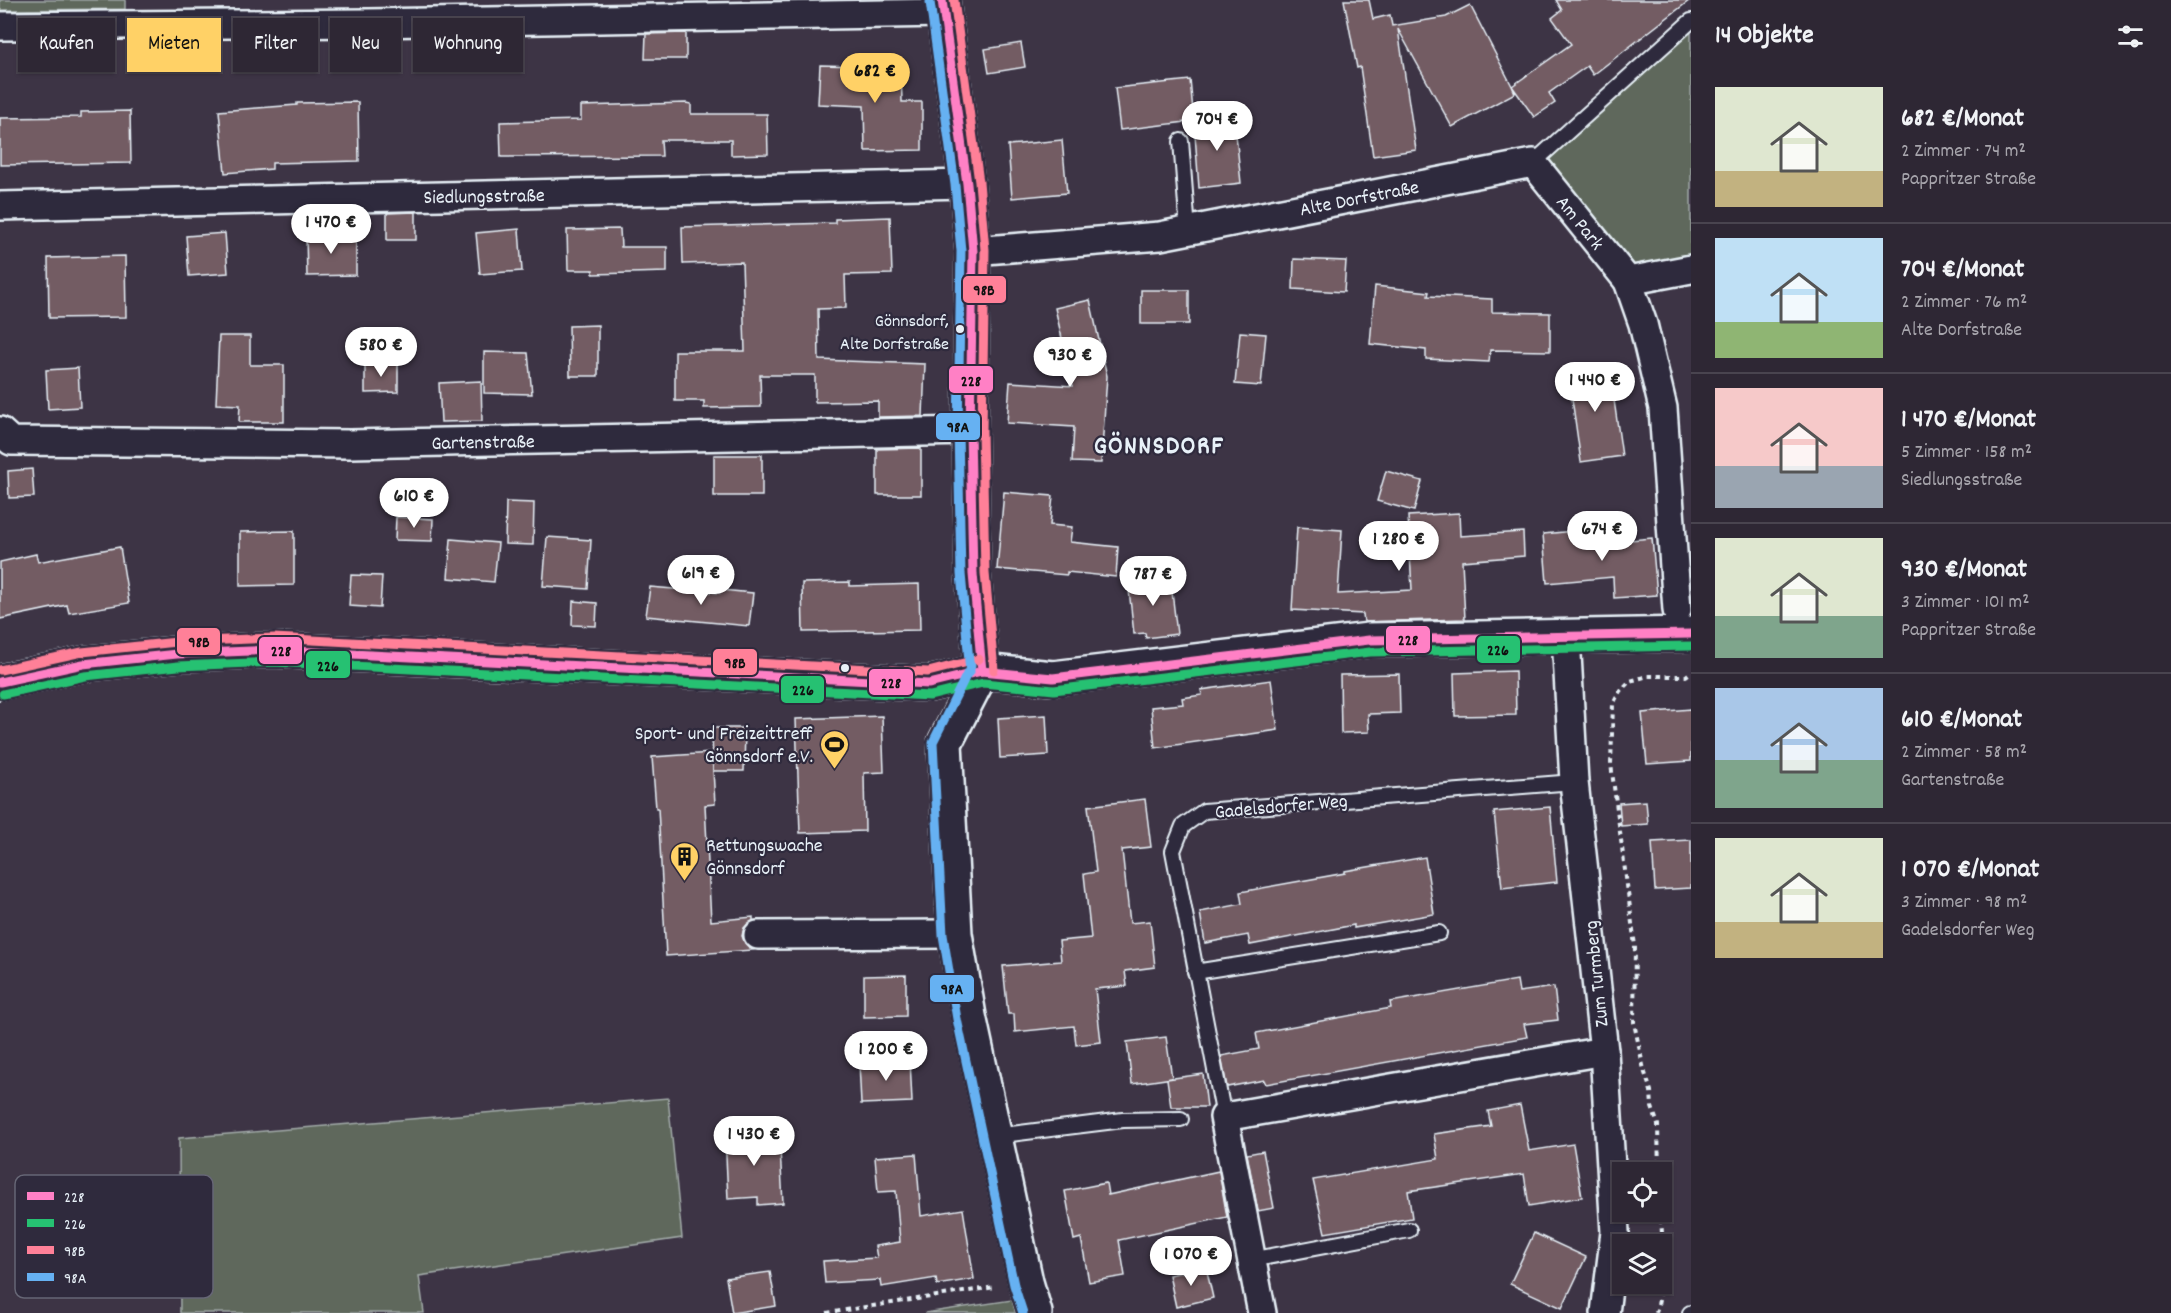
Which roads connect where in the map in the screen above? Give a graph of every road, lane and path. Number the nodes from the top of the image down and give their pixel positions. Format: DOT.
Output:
graph roads {
  1 [pos="943,7"];
  2 [pos="1691,21"];
  3 [pos="0,26"];
  4 [pos="1181,141"];
  5 [pos="1533,163"];
  6 [pos="967,184"];
  7 [pos="0,206"];
  8 [pos="1188,231"];
  9 [pos="973,251"];
  10 [pos="1691,269"];
  11 [pos="1628,280"];
  12 [pos="0,431"];
  13 [pos="970,431"];
  14 [pos="1684,622"];
  15 [pos="1566,636"];
  16 [pos="982,671"];
  17 [pos="1691,672"];
  18 [pos="0,682"];
  19 [pos="1574,782"];
  20 [pos="1439,933"];
  21 [pos="955,934"];
  22 [pos="758,935"];
  23 [pos="1195,972"];
  24 [pos="1604,1051"];
  25 [pos="1224,1117"];
  26 [pos="1182,1119"];
  27 [pos="995,1136"];
  28 [pos="1659,1162"];
  29 [pos="1661,1222"];
  30 [pos="1409,1230"];
  31 [pos="1251,1260"];
  32 [pos="1026,1282"];
  33 [pos="827,1313"];
  34 [pos="1035,1313"];
  35 [pos="1262,1313"];
  36 [pos="1605,1313"];
  37 [pos="1656,1313"];
  1 -- 3 [label="street"];
  1 -- 6 [label="street"];
  2 -- 5 [label="lane"];
  4 -- 8 [label="lane"];
  5 -- 8 [label="street, Alte Dorfstraße"];
  5 -- 11 [label="street, Am Park"];
  6 -- 7 [label="street, Siedlungsstraße"];
  6 -- 9 [label="street"];
  8 -- 9 [label="street, Alte Dorfstraße"];
  9 -- 13 [label="street"];
  10 -- 11 [label="street"];
  11 -- 14 [label="street, Am Park"];
  12 -- 13 [label="street, Gartenstraße"];
  13 -- 16 [label="street"];
  14 -- 15 [label="street"];
  15 -- 16 [label="street"];
  15 -- 19 [label="street, Zum Turmberg"];
  16 -- 18 [label="street"];
  16 -- 21 [label="street"];
  17 -- 28 [label="path"];
  19 -- 23 [label="lane, Gadelsdorfer Weg"];
  19 -- 24 [label="street, Zum Turmberg"];
  20 -- 23 [label="lane"];
  21 -- 22 [label="street"];
  21 -- 27 [label="street"];
  23 -- 25 [label="lane, Gadelsdorfer Weg"];
  24 -- 25 [label="street"];
  24 -- 36 [label="street, Zum Turmberg"];
  25 -- 31 [label="street, Gadelsdorfer Weg"];
  26 -- 27 [label="lane"];
  27 -- 32 [label="street"];
  29 -- 37 [label="path"];
  30 -- 31 [label="lane"];
  31 -- 35 [label="street, Gadelsdorfer Weg"];
  32 -- 33 [label="path"];
  32 -- 34 [label="street"];
}
